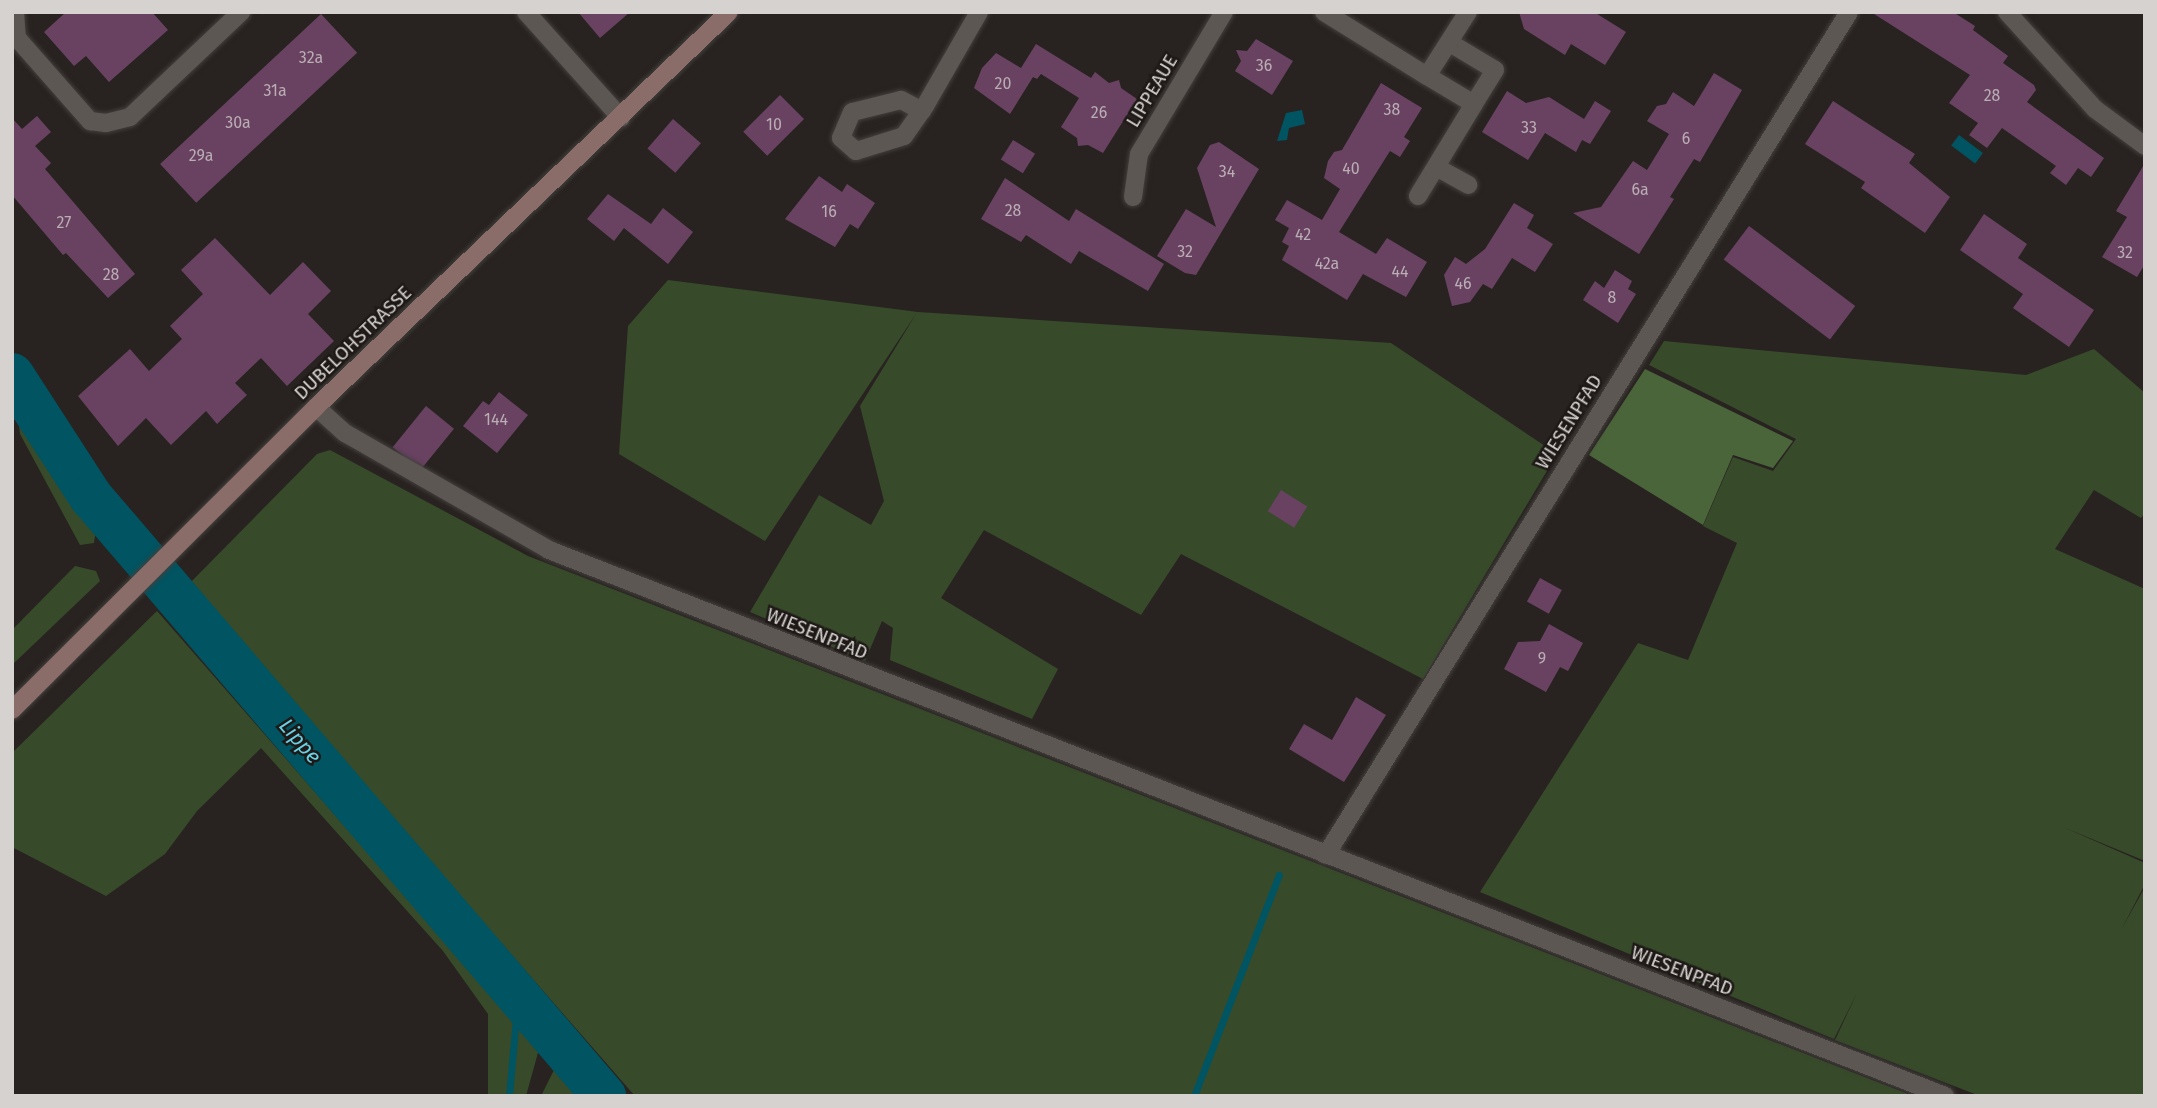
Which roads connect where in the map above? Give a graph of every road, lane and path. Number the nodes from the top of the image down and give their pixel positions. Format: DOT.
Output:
graph roads {
  1 [pos="15,12"];
  2 [pos="242,12"];
  3 [pos="526,12"];
  4 [pos="729,12"];
  5 [pos="979,12"];
  6 [pos="1224,12"];
  7 [pos="1324,12"];
  8 [pos="1468,12"];
  9 [pos="1849,12"];
  10 [pos="2007,12"];
  11 [pos="1450,43"];
  12 [pos="1427,76"];
  13 [pos="1474,104"];
  14 [pos="922,111"];
  15 [pos="621,118"];
  16 [pos="2145,146"];
  17 [pos="1436,167"];
  18 [pos="1468,186"];
  19 [pos="1418,196"];
  20 [pos="1133,197"];
  21 [pos="316,407"];
  22 [pos="12,710"];
  23 [pos="1326,855"];
  24 [pos="1945,1096"];
  1 -- 2 [label="street"];
  3 -- 15 [label="street"];
  4 -- 15 [label="main road, DUBELOHSTRASSE"];
  5 -- 14 [label="street"];
  6 -- 20 [label="street, LIPPEAUE"];
  7 -- 12 [label="street"];
  8 -- 11 [label="street"];
  9 -- 23 [label="street, WIESENPFAD"];
  10 -- 16 [label="street"];
  11 -- 12 [label="street"];
  11 -- 13 [label="street"];
  12 -- 13 [label="street"];
  13 -- 17 [label="street"];
  15 -- 21 [label="main road, DUBELOHSTRASSE"];
  17 -- 18 [label="street"];
  17 -- 19 [label="street"];
  21 -- 22 [label="main road, DUBELOHSTRASSE"];
  21 -- 23 [label="street, WIESENPFAD"];
  23 -- 24 [label="street, WIESENPFAD"];
}
